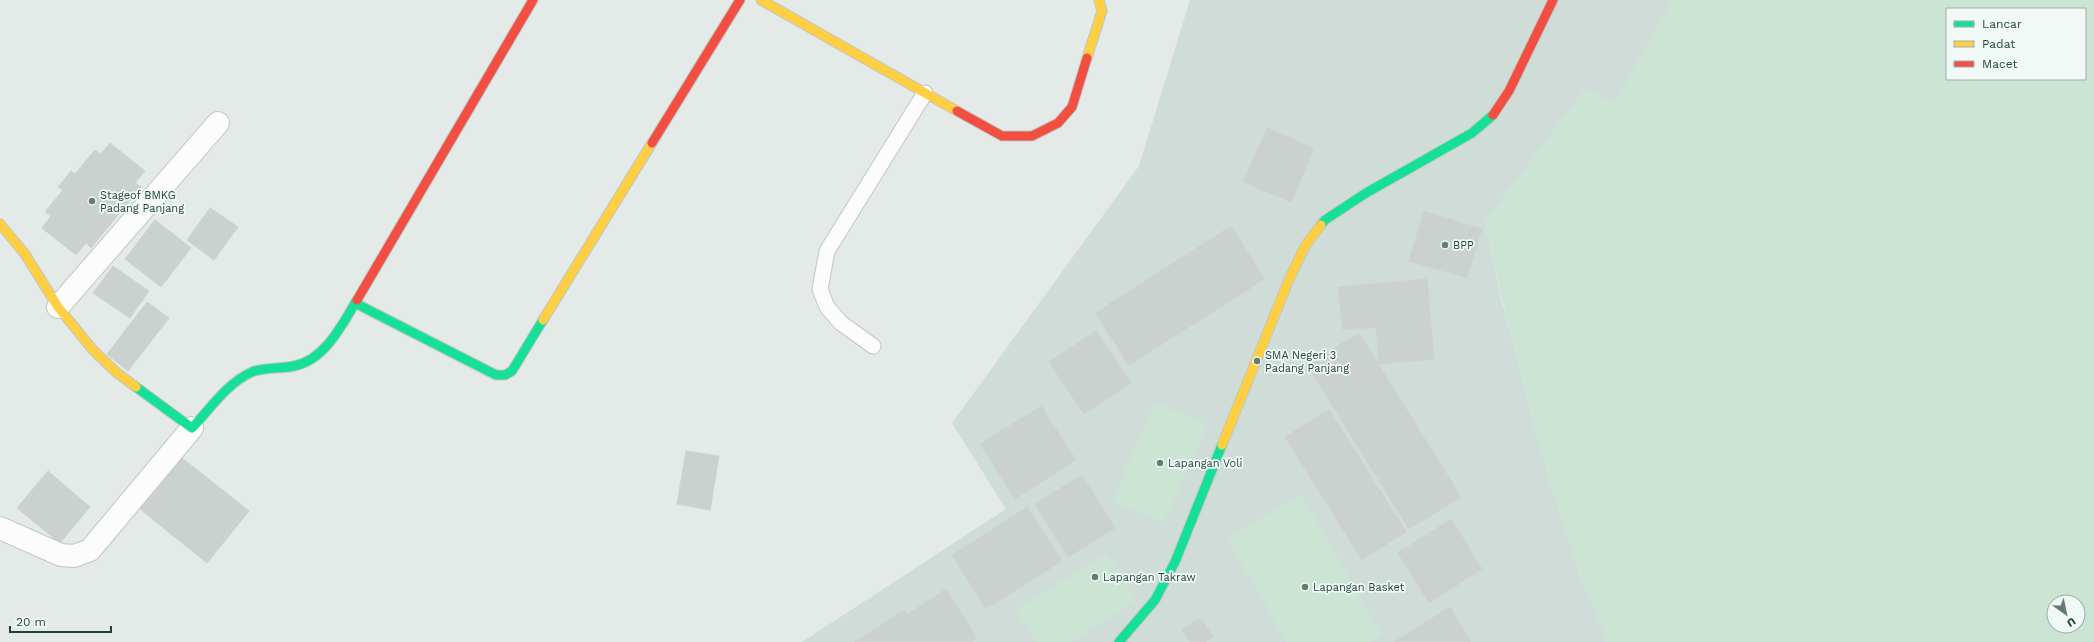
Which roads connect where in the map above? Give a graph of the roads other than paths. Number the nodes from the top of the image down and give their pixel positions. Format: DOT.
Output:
graph roads {
  1 [pos="533,0"];
  2 [pos="740,0"];
  3 [pos="761,0"];
  4 [pos="1099,0"];
  5 [pos="1553,0"];
  6 [pos="925,93"];
  7 [pos="218,123"];
  8 [pos="0,224"];
  9 [pos="355,303"];
  10 [pos="58,307"];
  11 [pos="873,346"];
  12 [pos="192,428"];
  13 [pos="0,528"];
  14 [pos="1119,642"];
  1 -- 9 [label="street"];
  2 -- 9 [label="street"];
  3 -- 6 [label="street"];
  4 -- 6 [label="street"];
  5 -- 14 [label="street"];
  6 -- 11 [label="lane"];
  7 -- 10 [label="street"];
  8 -- 10 [label="street"];
  9 -- 12 [label="street"];
  10 -- 12 [label="street"];
  12 -- 13 [label="street"];
}
